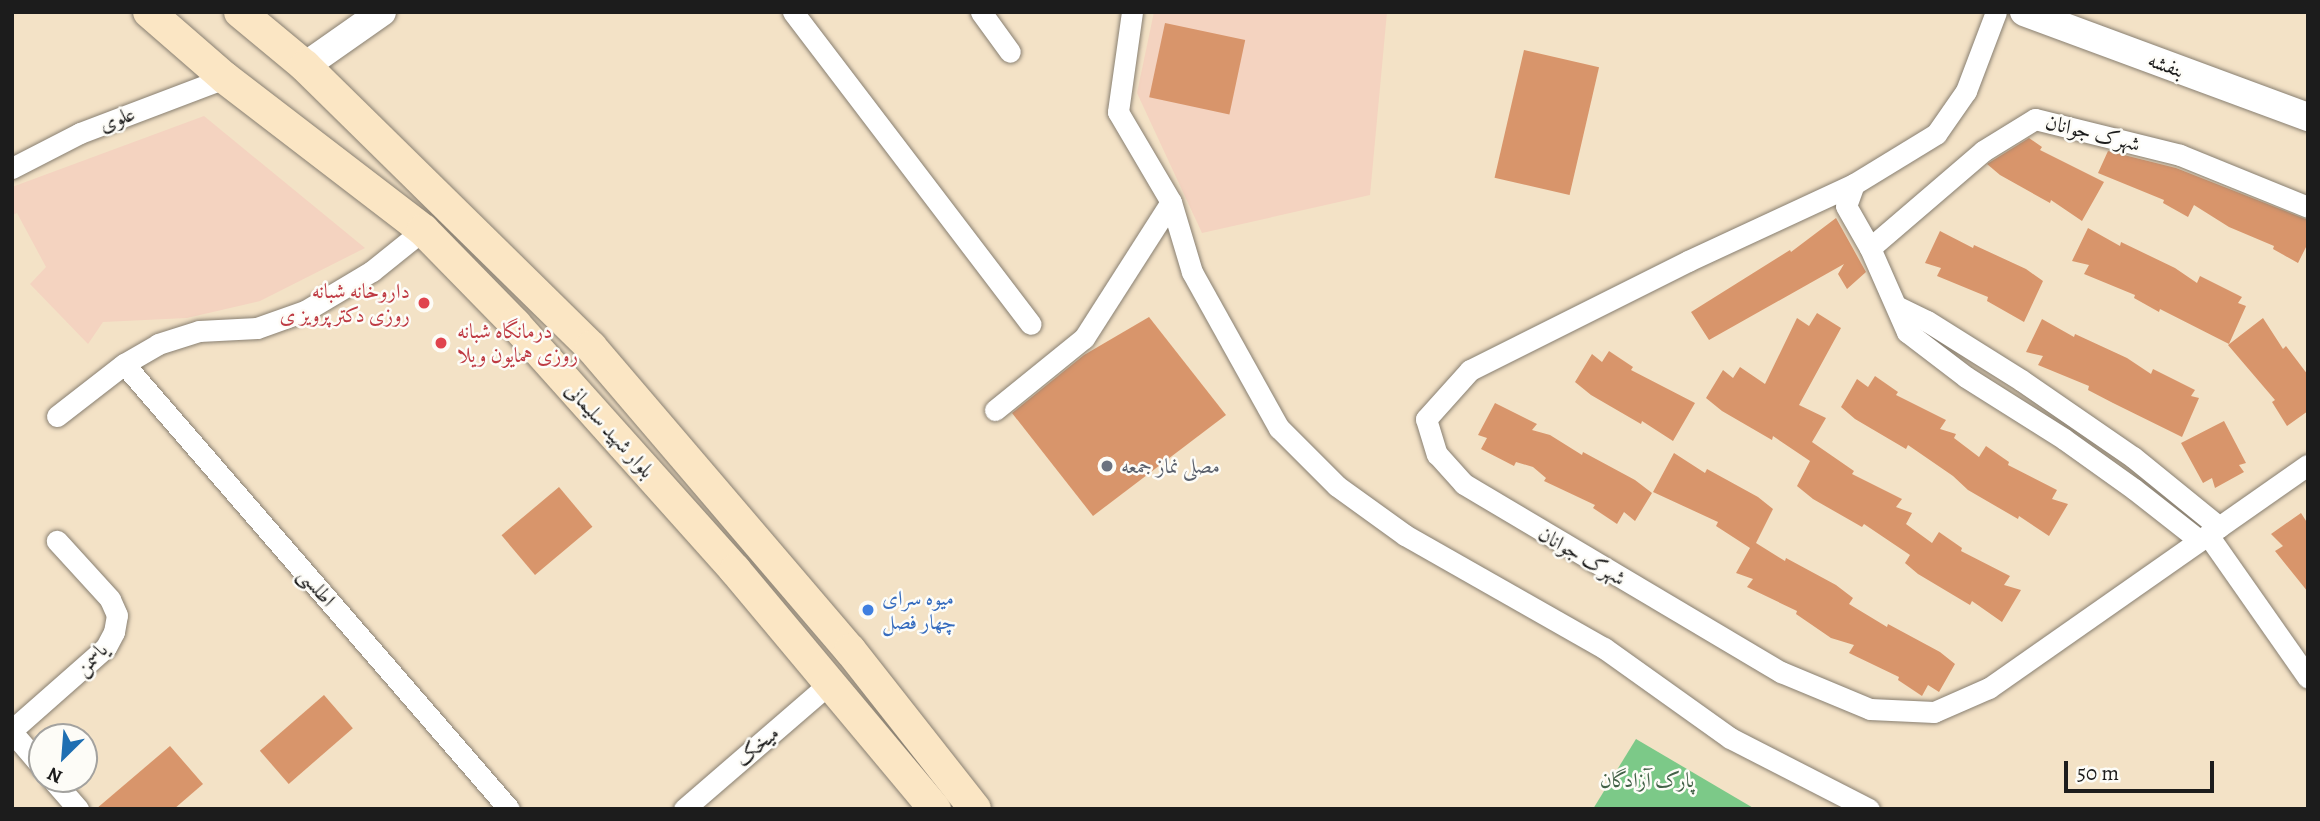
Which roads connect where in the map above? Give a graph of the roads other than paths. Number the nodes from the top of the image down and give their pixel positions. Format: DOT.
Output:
graph roads {
  1 [pos="149,12"];
  2 [pos="240,12"];
  3 [pos="382,12"];
  4 [pos="793,12"];
  5 [pos="981,12"];
  6 [pos="1132,12"];
  7 [pos="1996,12"];
  8 [pos="2024,12"];
  9 [pos="1010,52"];
  10 [pos="305,66"];
  11 [pos="225,78"];
  12 [pos="2308,117"];
  13 [pos="12,168"];
  14 [pos="1854,184"];
  15 [pos="1171,202"];
  16 [pos="2308,207"];
  17 [pos="423,230"];
  18 [pos="1870,248"];
  19 [pos="1898,307"];
  20 [pos="1031,324"];
  21 [pos="124,365"];
  22 [pos="2004,369"];
  23 [pos="1986,390"];
  24 [pos="995,410"];
  25 [pos="57,416"];
  26 [pos="2308,465"];
  27 [pos="2209,534"];
  28 [pos="57,541"];
  29 [pos="2308,678"];
  30 [pos="830,683"];
  31 [pos="12,731"];
  32 [pos="28,750"];
  33 [pos="64,793"];
  34 [pos="78,809"];
  35 [pos="509,809"];
  36 [pos="684,809"];
  37 [pos="935,809"];
  38 [pos="975,809"];
  39 [pos="1870,809"];
  1 -- 11 [label="main road, بلوار شهید سلیمانی"];
  2 -- 10 [label="main road, بلوار شهید سلیمانی"];
  3 -- 10 [label="street"];
  4 -- 20 [label="street"];
  5 -- 9 [label="street"];
  6 -- 15 [label="street"];
  7 -- 14 [label="street, شهرک جوانان"];
  8 -- 12 [label="street, بنفشه"];
  10 -- 38 [label="main road, بلوار شهید سلیمانی"];
  11 -- 13 [label="street, علوی"];
  11 -- 17 [label="main road, بلوار شهید سلیمانی"];
  14 -- 18 [label="street"];
  14 -- 27 [label="street, شهرک جوانان"];
  15 -- 24 [label="street"];
  15 -- 39 [label="street"];
  16 -- 18 [label="street, شهرک جوانان"];
  17 -- 21 [label="street"];
  17 -- 30 [label="main road, بلوار شهید سلیمانی"];
  18 -- 19 [label="street"];
  19 -- 22 [label="street"];
  19 -- 23 [label="street"];
  21 -- 25 [label="street"];
  21 -- 35 [label="street, اطلسی"];
  22 -- 23 [label="street"];
  22 -- 27 [label="street"];
  23 -- 27 [label="street"];
  26 -- 27 [label="street, شهرک جوانان"];
  27 -- 29 [label="street"];
  28 -- 31 [label="street, یاسمن"];
  30 -- 36 [label="street, میخک"];
  30 -- 37 [label="main road, بلوار شهید سلیمانی"];
  31 -- 32 [label="street"];
  33 -- 34 [label="street"];
}
